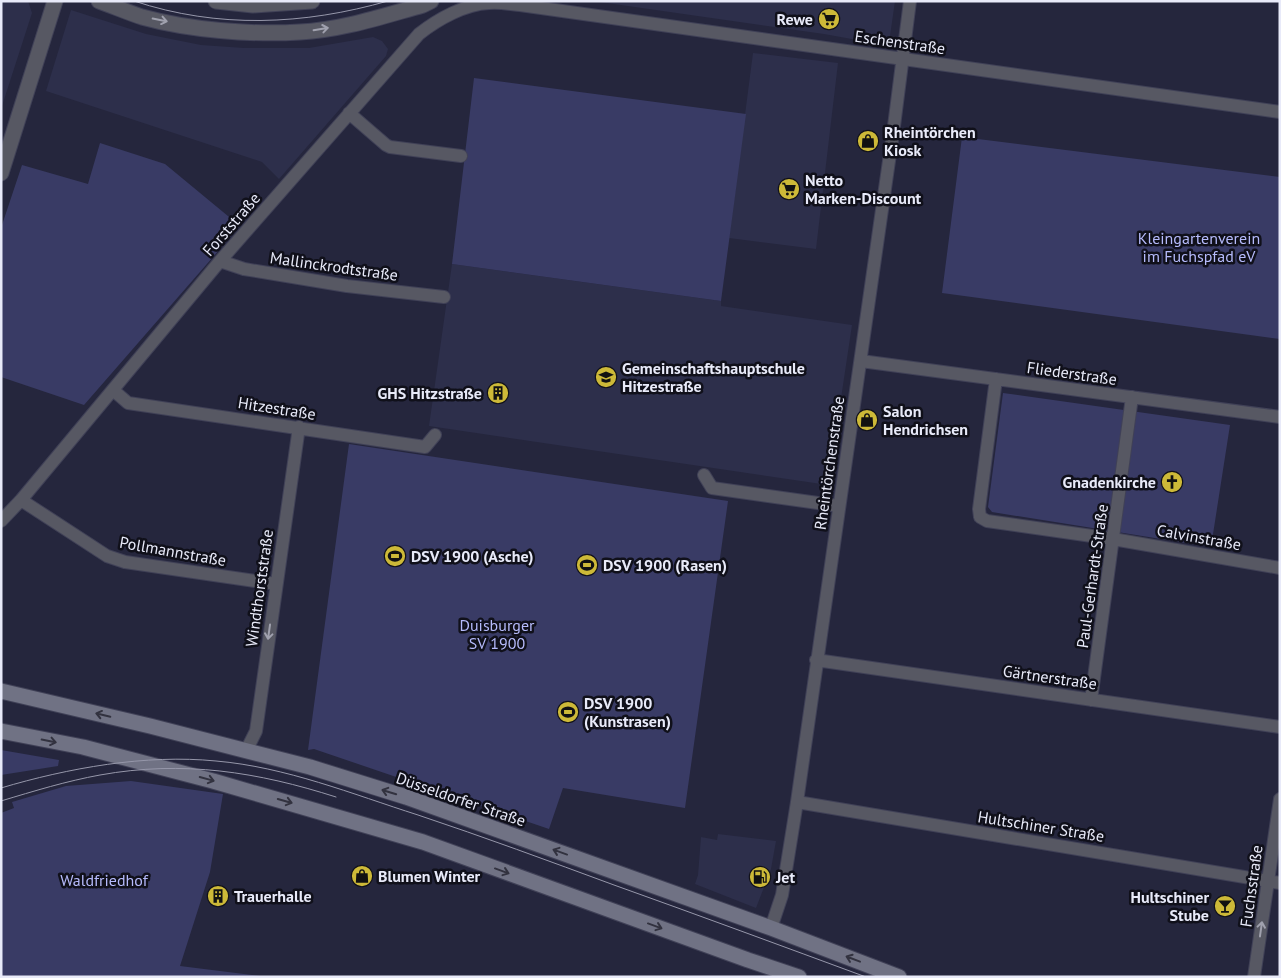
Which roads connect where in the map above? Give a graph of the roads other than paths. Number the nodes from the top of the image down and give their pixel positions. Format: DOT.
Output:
graph roads {
  1 [pos="55,1"];
  2 [pos="99,1"];
  3 [pos="216,1"];
  4 [pos="312,1"];
  5 [pos="431,1"];
  6 [pos="910,1"];
  7 [pos="519,3"];
  8 [pos="903,59"];
  9 [pos="1280,112"];
  10 [pos="349,113"];
  11 [pos="461,156"];
  12 [pos="1,173"];
  13 [pos="220,261"];
  14 [pos="444,297"];
  15 [pos="861,360"];
  16 [pos="996,379"];
  17 [pos="113,390"];
  18 [pos="1132,397"];
  19 [pos="1280,418"];
  20 [pos="299,428"];
  21 [pos="435,435"];
  22 [pos="704,475"];
  23 [pos="20,500"];
  24 [pos="839,506"];
  25 [pos="1,521"];
  26 [pos="1113,539"];
  27 [pos="1280,568"];
  28 [pos="276,584"];
  29 [pos="816,660"];
  30 [pos="1,691"];
  31 [pos="1091,700"];
  32 [pos="1280,727"];
  33 [pos="1,732"];
  34 [pos="246,751"];
  35 [pos="1280,799"];
  36 [pos="797,802"];
  37 [pos="1274,882"];
  38 [pos="771,928"];
  39 [pos="799,977"];
  40 [pos="899,977"];
  41 [pos="1254,977"];
  1 -- 12 [label="street"];
  2 -- 5 [label="street, one-way"];
  3 -- 4 [label="street"];
  6 -- 8 [label="street, Rheintörchenstraße"];
  7 -- 8 [label="street, Eschenstraße"];
  7 -- 10 [label="street, Forststraße"];
  8 -- 9 [label="street, Eschenstraße"];
  8 -- 15 [label="street, Rheintörchenstraße"];
  10 -- 11 [label="street"];
  10 -- 13 [label="street, Forststraße"];
  13 -- 14 [label="street, Mallinckrodtstraße"];
  13 -- 17 [label="street, Forststraße"];
  15 -- 16 [label="street, Fliederstraße"];
  15 -- 24 [label="street, Rheintörchenstraße"];
  16 -- 18 [label="street, Fliederstraße"];
  16 -- 26 [label="street, Calvinstraße"];
  17 -- 20 [label="street, Hitzestraße"];
  17 -- 23 [label="street, Forststraße"];
  18 -- 19 [label="street, Fliederstraße"];
  18 -- 26 [label="street, Paul-Gerhardt-Straße"];
  20 -- 21 [label="street, Hitzestraße"];
  20 -- 28 [label="street, Windthorststraße"];
  22 -- 24 [label="street"];
  23 -- 25 [label="street, Forststraße"];
  23 -- 28 [label="street, Pollmannstraße"];
  24 -- 29 [label="street, Rheintörchenstraße"];
  26 -- 27 [label="street, Calvinstraße"];
  26 -- 31 [label="street, Paul-Gerhardt-Straße"];
  28 -- 34 [label="street, Windthorststraße, one-way"];
  29 -- 31 [label="street, Gärtnerstraße"];
  29 -- 36 [label="street, Rheintörchenstraße"];
  34 -- 30 [label="main road, Düsseldorfer Straße, one-way"];
  31 -- 32 [label="street, Gärtnerstraße"];
  33 -- 39 [label="main road, one-way"];
  38 -- 34 [label="main road, Düsseldorfer Straße, one-way"];
  35 -- 37 [label="street, Fuchsstraße"];
  36 -- 37 [label="street, Hultschiner Straße"];
  36 -- 38 [label="street, Rheintörchenstraße"];
  41 -- 37 [label="street, Fuchsstraße, one-way"];
  40 -- 38 [label="main road, Düsseldorfer Straße, one-way"];
}
